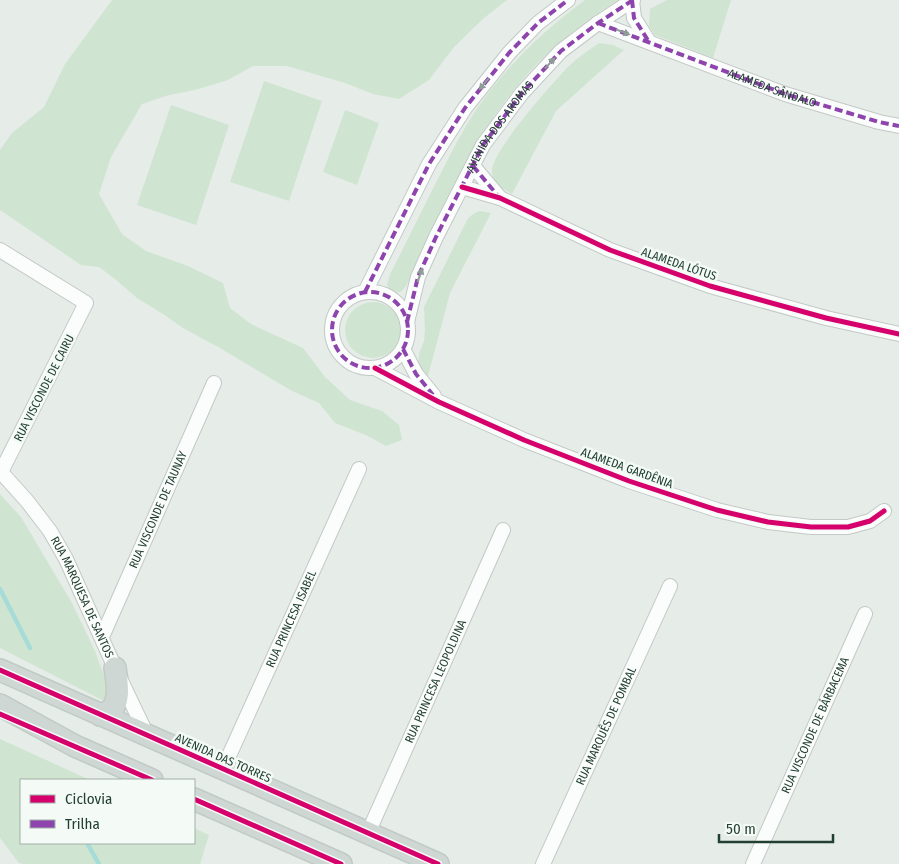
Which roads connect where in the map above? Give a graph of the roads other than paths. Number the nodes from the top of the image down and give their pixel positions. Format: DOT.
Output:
graph roads {
  1 [pos="568,0"];
  2 [pos="632,0"];
  3 [pos="598,23"];
  4 [pos="649,42"];
  5 [pos="899,126"];
  6 [pos="473,166"];
  7 [pos="462,187"];
  8 [pos="500,198"];
  9 [pos="0,250"];
  10 [pos="365,292"];
  11 [pos="407,322"];
  12 [pos="899,334"];
  13 [pos="403,349"];
  14 [pos="375,368"];
  15 [pos="214,383"];
  16 [pos="439,402"];
  17 [pos="359,469"];
  18 [pos="0,471"];
  19 [pos="884,511"];
  20 [pos="503,530"];
  21 [pos="670,586"];
  22 [pos="865,614"];
  23 [pos="102,637"];
  24 [pos="116,668"];
  25 [pos="0,670"];
  26 [pos="0,705"];
  27 [pos="0,714"];
  28 [pos="100,715"];
  29 [pos="147,735"];
  30 [pos="75,746"];
  31 [pos="223,769"];
  32 [pos="150,779"];
  33 [pos="195,799"];
  34 [pos="368,833"];
  35 [pos="341,864"];
  36 [pos="405,864"];
  37 [pos="432,864"];
  38 [pos="438,864"];
  39 [pos="543,864"];
  40 [pos="752,864"];
  1 -- 10 [label="street, one-way"];
  2 -- 3 [label="street, AVENIDA DOS AROMAS"];
  2 -- 4 [label="street"];
  3 -- 4 [label="street, ALAMEDA SÂNDALO, one-way"];
  6 -- 3 [label="street, AVENIDA DOS AROMAS, one-way"];
  4 -- 5 [label="street, ALAMEDA SÂNDALO"];
  6 -- 7 [label="street, AVENIDA DOS AROMAS"];
  6 -- 8 [label="street, ALAMEDA LÓTUS"];
  7 -- 8 [label="street, ALAMEDA LÓTUS"];
  11 -- 7 [label="street, AVENIDA DOS AROMAS, one-way"];
  8 -- 12 [label="street, ALAMEDA LÓTUS"];
  9 -- 18 [label="street, RUA VISCONDE DE CAIRU"];
  10 -- 11 [label="street"];
  10 -- 14 [label="street"];
  11 -- 13 [label="street"];
  13 -- 14 [label="street"];
  13 -- 16 [label="street, ALAMEDA GARDÊNIA"];
  14 -- 16 [label="street, ALAMEDA GARDÊNIA"];
  15 -- 23 [label="street, RUA VISCONDE DE TAUNAY"];
  16 -- 19 [label="street, ALAMEDA GARDÊNIA"];
  17 -- 31 [label="street, RUA PRINCESA ISABEL"];
  18 -- 23 [label="street, RUA MARQUESA DE SANTOS"];
  20 -- 34 [label="street, RUA PRINCESA LEOPOLDINA"];
  21 -- 39 [label="street, RUA MARQUÊS DE POMBAL"];
  22 -- 40 [label="street, RUA VISCONDE DE BÁRBACEMA"];
  23 -- 24 [label="street, RUA MARQUESA DE SANTOS"];
  24 -- 28 [label="main road"];
  24 -- 29 [label="street, RUA MARQUESA DE SANTOS"];
  25 -- 28 [label="main road, AVENIDA DAS TORRES"];
  26 -- 30 [label="main road"];
  27 -- 30 [label="main road"];
  28 -- 29 [label="main road, AVENIDA DAS TORRES"];
  29 -- 31 [label="main road, AVENIDA DAS TORRES"];
  30 -- 32 [label="main road"];
  31 -- 34 [label="main road, AVENIDA DAS TORRES"];
  33 -- 35 [label="main road"];
  34 -- 38 [label="main road, AVENIDA DAS TORRES"];
  36 -- 37 [label="main road"];
}
